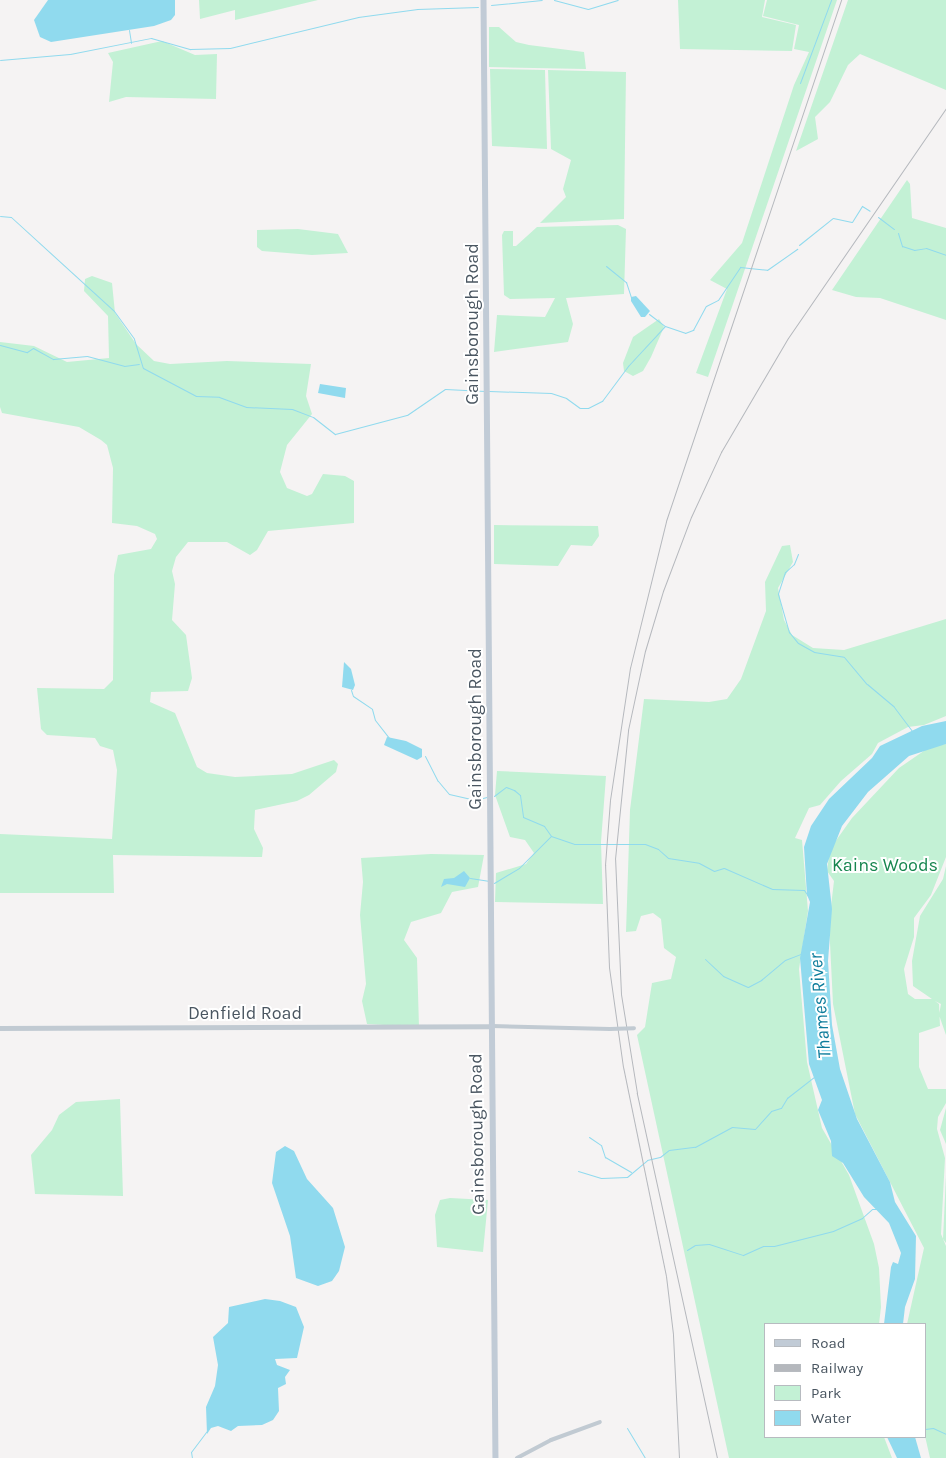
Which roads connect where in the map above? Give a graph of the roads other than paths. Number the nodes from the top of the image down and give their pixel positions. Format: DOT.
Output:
graph roads {
  1 [pos="484,0"];
  2 [pos="491,1026"];
  3 [pos="640,1027"];
  4 [pos="0,1028"];
  5 [pos="600,1422"];
  6 [pos="496,1458"];
  7 [pos="517,1458"];
  1 -- 2 [label="main road, Gainsborough Road"];
  2 -- 3 [label="street, bridge"];
  2 -- 4 [label="street, Denfield Road"];
  2 -- 6 [label="main road, Gainsborough Road"];
  5 -- 7 [label="street"];
}
